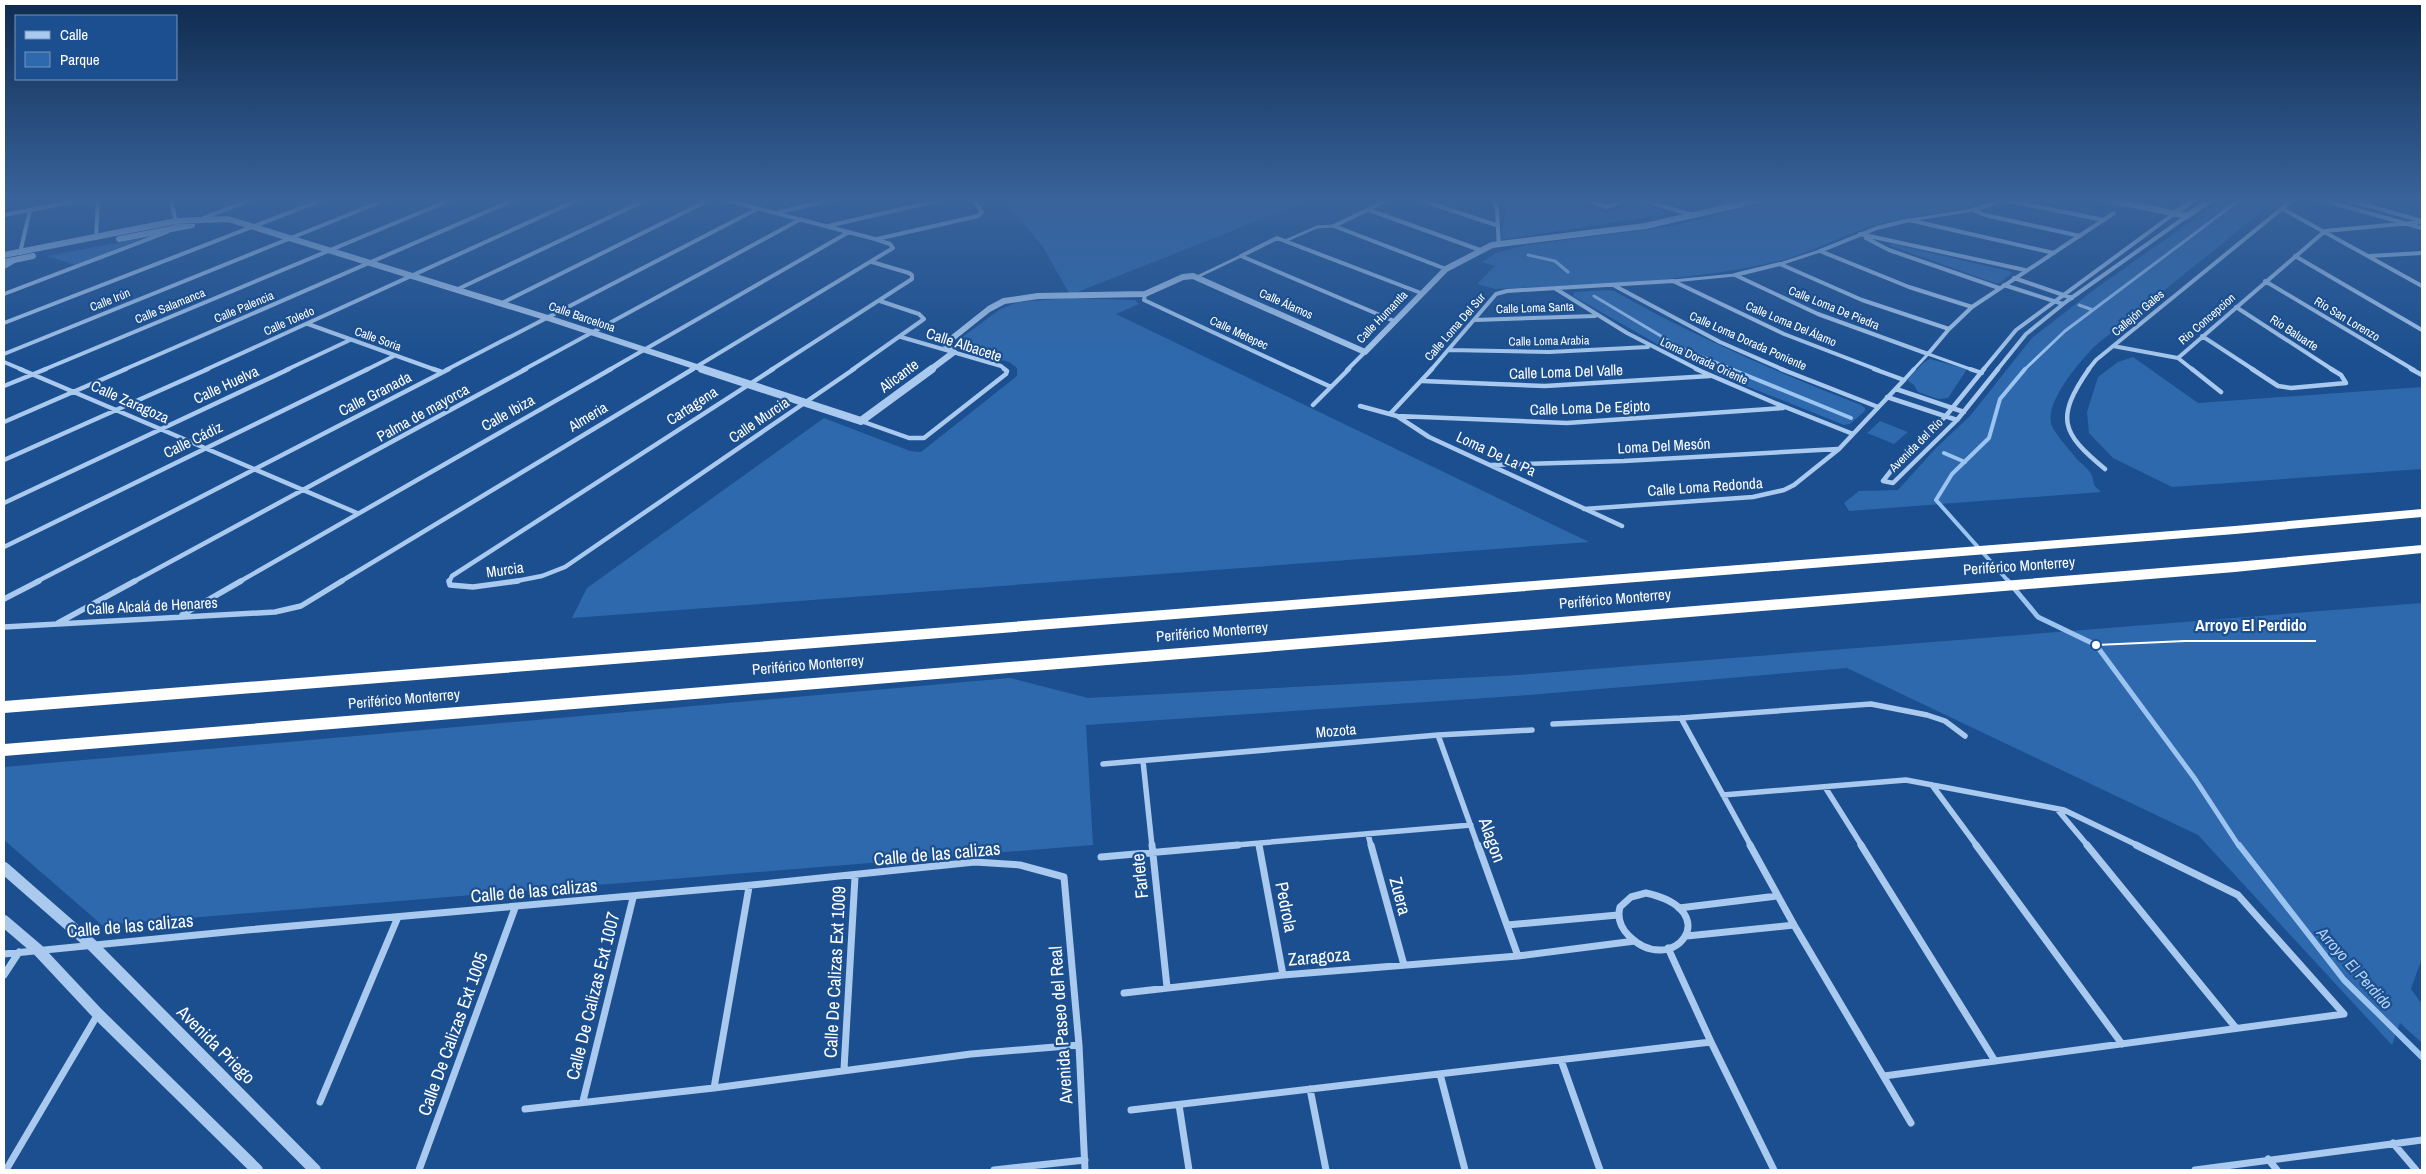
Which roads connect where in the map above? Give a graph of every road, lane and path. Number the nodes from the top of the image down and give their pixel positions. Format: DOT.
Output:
graph roads {
  1 [pos="29,253"];
  2 [pos="30,253"];
  3 [pos="106,253"];
  4 [pos="186,253"];
  5 [pos="255,253"];
  6 [pos="325,253"];
  7 [pos="342,253"];
  8 [pos="394,253"];
  9 [pos="465,253"];
  10 [pos="534,253"];
  11 [pos="603,253"];
  12 [pos="672,253"];
  13 [pos="740,253"];
  14 [pos="813,253"];
  15 [pos="887,253"];
  16 [pos="1248,253"];
  17 [pos="1316,253"];
  18 [pos="1404,253"];
  19 [pos="1475,253"];
  20 [pos="1815,253"];
  21 [pos="1824,253"];
  22 [pos="1897,253"];
  23 [pos="1946,253"];
  24 [pos="2054,253"];
  25 [pos="2119,253"];
  26 [pos="2135,253"];
  27 [pos="2226,253"];
  28 [pos="2299,253"];
  29 [pos="2363,253"];
  30 [pos="2422,253"];
  31 [pos="4,255"];
  32 [pos="19,255"];
  33 [pos="1241,256"];
  34 [pos="2295,256"];
  35 [pos="2369,256"];
  36 [pos="4,262"];
  37 [pos="373,262"];
  38 [pos="872,262"];
  39 [pos="1780,264"];
  40 [pos="4,267"];
  41 [pos="1446,269"];
  42 [pos="2025,270"];
  43 [pos="1734,275"];
  44 [pos="416,276"];
  45 [pos="1197,276"];
  46 [pos="2014,278"];
  47 [pos="1672,281"];
  48 [pos="2265,281"];
  49 [pos="2004,285"];
  50 [pos="2422,285"];
  51 [pos="1615,286"];
  52 [pos="1999,288"];
  53 [pos="458,289"];
  54 [pos="1556,289"];
  55 [pos="1421,293"];
  56 [pos="4,294"];
  57 [pos="1145,294"];
  58 [pos="2062,294"];
  59 [pos="2072,298"];
  60 [pos="880,301"];
  61 [pos="2054,301"];
  62 [pos="502,303"];
  63 [pos="2063,304"];
  64 [pos="1972,307"];
  65 [pos="2236,307"];
  66 [pos="1596,316"];
  67 [pos="548,318"];
  68 [pos="1475,320"];
  69 [pos="1394,321"];
  70 [pos="4,324"];
  71 [pos="308,324"];
  72 [pos="1949,329"];
  73 [pos="2422,330"];
  74 [pos="592,333"];
  75 [pos="2202,336"];
  76 [pos="901,337"];
  77 [pos="350,340"];
  78 [pos="2113,346"];
  79 [pos="1648,347"];
  80 [pos="645,350"];
  81 [pos="1449,350"];
  82 [pos="954,352"];
  83 [pos="1365,352"];
  84 [pos="4,354"];
  85 [pos="1928,354"];
  86 [pos="394,356"];
  87 [pos="2178,358"];
  88 [pos="4,362"];
  89 [pos="695,366"];
  90 [pos="442,372"];
  91 [pos="1982,373"];
  92 [pos="32,374"];
  93 [pos="2421,374"];
  94 [pos="1710,376"];
  95 [pos="1904,380"];
  96 [pos="1422,381"];
  97 [pos="750,384"];
  98 [pos="4,386"];
  99 [pos="1330,387"];
  100 [pos="1896,389"];
  101 [pos="75,391"];
  102 [pos="2221,392"];
  103 [pos="1887,398"];
  104 [pos="806,403"];
  105 [pos="1314,405"];
  106 [pos="1360,406"];
  107 [pos="1878,406"];
  108 [pos="1783,408"];
  109 [pos="1952,409"];
  110 [pos="115,410"];
  111 [pos="1964,412"];
  112 [pos="1390,414"];
  113 [pos="1397,416"];
  114 [pos="1945,416"];
  115 [pos="1957,420"];
  116 [pos="861,421"];
  117 [pos="4,422"];
  118 [pos="159,429"];
  119 [pos="1853,434"];
  120 [pos="927,436"];
  121 [pos="207,448"];
  122 [pos="1839,449"];
  123 [pos="4,460"];
  124 [pos="1491,464"];
  125 [pos="254,469"];
  126 [pos="2105,469"];
  127 [pos="304,491"];
  128 [pos="4,503"];
  129 [pos="1584,509"];
  130 [pos="357,513"];
  131 [pos="2422,513"];
  132 [pos="1622,526"];
  133 [pos="4,547"];
  134 [pos="2422,550"];
  135 [pos="565,567"];
  136 [pos="449,582"];
  137 [pos="4,599"];
  138 [pos="301,606"];
  139 [pos="180,616"];
  140 [pos="55,624"];
  141 [pos="4,628"];
  142 [pos="4,707"];
  143 [pos="1681,718"];
  144 [pos="1553,724"];
  145 [pos="1532,730"];
  146 [pos="1438,735"];
  147 [pos="1965,736"];
  148 [pos="4,750"];
  149 [pos="1143,761"];
  150 [pos="1104,764"];
  151 [pos="1931,785"];
  152 [pos="1825,786"];
  153 [pos="1723,795"];
  154 [pos="2057,809"];
  155 [pos="1471,825"];
  156 [pos="1368,834"];
  157 [pos="1259,845"];
  158 [pos="1152,852"];
  159 [pos="1101,857"];
  160 [pos="4,868"];
  161 [pos="855,876"];
  162 [pos="1064,877"];
  163 [pos="749,887"];
  164 [pos="1777,896"];
  165 [pos="633,898"];
  166 [pos="515,908"];
  167 [pos="1679,908"];
  168 [pos="1618,915"];
  169 [pos="398,917"];
  170 [pos="4,920"];
  171 [pos="1507,925"];
  172 [pos="1794,925"];
  173 [pos="1687,936"];
  174 [pos="1635,941"];
  175 [pos="92,945"];
  176 [pos="1668,948"];
  177 [pos="38,950"];
  178 [pos="19,952"];
  179 [pos="4,954"];
  180 [pos="1518,956"];
  181 [pos="1404,966"];
  182 [pos="4,975"];
  183 [pos="1283,975"];
  184 [pos="1167,987"];
  185 [pos="1124,994"];
  186 [pos="98,1014"];
  187 [pos="2236,1028"];
  188 [pos="1711,1042"];
  189 [pos="2122,1044"];
  190 [pos="1079,1045"];
  191 [pos="1561,1060"];
  192 [pos="1995,1061"];
  193 [pos="844,1069"];
  194 [pos="1440,1074"];
  195 [pos="1884,1076"];
  196 [pos="714,1088"];
  197 [pos="1310,1089"];
  198 [pos="583,1101"];
  199 [pos="320,1102"];
  200 [pos="1179,1105"];
  201 [pos="525,1109"];
  202 [pos="1131,1110"];
  203 [pos="1911,1122"];
  204 [pos="2422,1140"];
  205 [pos="2394,1143"];
  206 [pos="2268,1158"];
  207 [pos="1085,1160"];
  208 [pos="6,1170"];
  209 [pos="257,1170"];
  210 [pos="315,1170"];
  211 [pos="419,1170"];
  212 [pos="994,1170"];
  213 [pos="1085,1170"];
  214 [pos="1189,1170"];
  215 [pos="1326,1170"];
  216 [pos="1466,1170"];
  217 [pos="1600,1170"];
  218 [pos="1774,1170"];
  219 [pos="2195,1170"];
  220 [pos="2277,1170"];
  221 [pos="2416,1170"];
  1 -- 32 [label="street"];
  2 -- 32 [label="street"];
  3 -- 56 [label="street"];
  4 -- 70 [label="street"];
  5 -- 84 [label="street, Calle Irún"];
  6 -- 92 [label="street, Calle Salamanca"];
  7 -- 37 [label="street, Calle Barcelona"];
  8 -- 37 [label="street, Calle Palencia"];
  9 -- 44 [label="street, Calle Toledo"];
  10 -- 53 [label="street"];
  11 -- 62 [label="street"];
  12 -- 67 [label="street, Calle Granada"];
  13 -- 74 [label="street, Palma de mayorca"];
  14 -- 80 [label="street, Calle Ibiza"];
  15 -- 38 [label="street, Almeria"];
  16 -- 33 [label="street"];
  17 -- 55 [label="street"];
  18 -- 41 [label="street"];
  19 -- 41 [label="street, Calle Humantla"];
  20 -- 39 [label="street"];
  21 -- 64 [label="street"];
  22 -- 52 [label="street"];
  23 -- 42 [label="street"];
  24 -- 42 [label="street"];
  25 -- 58 [label="street, Avenida del Río"];
  26 -- 59 [label="street, Avenida del Río"];
  27 -- 78 [label="street, Callejón Gales"];
  28 -- 34 [label="street, Rio Concepcion"];
  29 -- 35 [label="street"];
  30 -- 35 [label="street"];
  31 -- 32 [label="street"];
  32 -- 36 [label="street"];
  32 -- 40 [label="street"];
  33 -- 45 [label="street"];
  33 -- 69 [label="street"];
  34 -- 48 [label="street, Rio Concepcion"];
  34 -- 73 [label="street"];
  35 -- 50 [label="street"];
  37 -- 44 [label="street, Calle Barcelona"];
  37 -- 101 [label="street, Calle Palencia"];
  38 -- 60 [label="street, Cartagena"];
  38 -- 89 [label="street, Almeria"];
  39 -- 43 [label="street"];
  39 -- 72 [label="street"];
  41 -- 55 [label="street, Calle Humantla"];
  42 -- 46 [label="street"];
  43 -- 47 [label="street"];
  43 -- 85 [label="street, Calle Loma De Piedra"];
  44 -- 53 [label="street, Calle Barcelona"];
  44 -- 71 [label="street, Calle Toledo"];
  45 -- 57 [label="street"];
  45 -- 83 [label="street, Calle Álamos"];
  46 -- 49 [label="street"];
  46 -- 58 [label="street"];
  47 -- 51 [label="street, Calle Loma Del Sur"];
  47 -- 95 [label="street, Calle Loma Del Álamo"];
  48 -- 65 [label="street, Rio Concepcion"];
  48 -- 93 [label="street, Rio San Lorenzo"];
  49 -- 52 [label="street"];
  49 -- 61 [label="street"];
  51 -- 54 [label="street, Calle Loma Del Sur"];
  51 -- 107 [label="street, Calle Loma Dorada Poniente"];
  52 -- 64 [label="street"];
  53 -- 62 [label="street, Calle Barcelona"];
  54 -- 66 [label="street, Loma Dorada Oriente"];
  54 -- 68 [label="street, Calle Loma Del Sur"];
  55 -- 69 [label="street, Calle Humantla"];
  57 -- 82 [label="street"];
  57 -- 99 [label="street, Calle Metepec"];
  58 -- 59 [label="street"];
  58 -- 61 [label="street, Avenida del Río"];
  59 -- 63 [label="street, Avenida del Río"];
  60 -- 76 [label="street, Calle Murcia"];
  60 -- 97 [label="street, Cartagena"];
  61 -- 63 [label="street"];
  61 -- 91 [label="street, Avenida del Río"];
  62 -- 67 [label="street, Calle Barcelona"];
  63 -- 111 [label="street, Avenida del Río"];
  64 -- 72 [label="street"];
  65 -- 75 [label="street, Rio Concepcion"];
  65 -- 75 [label="street, Rio Baluarte"];
  66 -- 68 [label="street, Calle Loma Santa"];
  66 -- 79 [label="street, Loma Dorada Oriente"];
  67 -- 74 [label="street, Calle Barcelona"];
  67 -- 90 [label="street, Calle Granada"];
  68 -- 81 [label="street, Calle Loma Del Sur"];
  69 -- 83 [label="street, Calle Humantla"];
  71 -- 77 [label="street, Calle Soria"];
  71 -- 110 [label="street, Calle Toledo"];
  72 -- 85 [label="street"];
  74 -- 80 [label="street, Calle Barcelona"];
  74 -- 127 [label="street, Palma de mayorca"];
  75 -- 87 [label="street, Rio Concepcion"];
  76 -- 82 [label="street, Calle Albacete"];
  76 -- 104 [label="street, Calle Murcia"];
  77 -- 86 [label="street, Calle Soria"];
  77 -- 118 [label="street, Calle Huelva"];
  78 -- 87 [label="street, Rio Concepcion"];
  78 -- 126 [label="street, Callejón Gales"];
  79 -- 81 [label="street, Calle Loma Arabia"];
  79 -- 94 [label="street, Loma Dorada Oriente"];
  80 -- 89 [label="street, Calle Barcelona"];
  80 -- 130 [label="street, Calle Ibiza"];
  81 -- 96 [label="street, Calle Loma Del Sur"];
  82 -- 116 [label="street, Alicante"];
  82 -- 120 [label="street, Calle Albacete"];
  83 -- 99 [label="street, Calle Humantla"];
  85 -- 91 [label="street"];
  85 -- 95 [label="street"];
  86 -- 90 [label="street, Calle Soria"];
  86 -- 121 [label="street, Calle Cádiz"];
  87 -- 102 [label="street"];
  88 -- 92 [label="street, Calle Zaragoza"];
  89 -- 97 [label="street, Calle Barcelona"];
  89 -- 138 [label="street, Almeria"];
  90 -- 125 [label="street, Calle Granada"];
  91 -- 109 [label="street, Avenida del Río"];
  92 -- 98 [label="street, Calle Salamanca"];
  92 -- 101 [label="street, Calle Zaragoza"];
  94 -- 96 [label="street, Calle Loma Del Valle"];
  94 -- 108 [label="street, Loma Dorada Oriente"];
  95 -- 100 [label="street, Calle Loma Redonda"];
  96 -- 112 [label="street, Calle Loma Del Sur"];
  97 -- 104 [label="street, Calle Barcelona"];
  97 -- 136 [label="street, Cartagena"];
  99 -- 105 [label="street, Calle Humantla"];
  100 -- 103 [label="street, Calle Loma Redonda"];
  100 -- 109 [label="street"];
  101 -- 110 [label="street, Calle Zaragoza"];
  101 -- 117 [label="street, Calle Palencia"];
  103 -- 107 [label="street, Calle Loma Redonda"];
  103 -- 114 [label="street"];
  104 -- 116 [label="street, Calle Barcelona"];
  104 -- 135 [label="street, Calle Murcia"];
  106 -- 112 [label="street, Loma De La Pa"];
  107 -- 119 [label="street, Calle Loma Redonda"];
  108 -- 113 [label="street, Calle Loma De Egipto"];
  108 -- 119 [label="street, Loma Dorada Oriente"];
  109 -- 111 [label="street"];
  109 -- 114 [label="street, Avenida del Río"];
  110 -- 118 [label="street, Calle Zaragoza"];
  110 -- 123 [label="street, Calle Toledo"];
  111 -- 115 [label="street, Avenida del Río"];
  112 -- 113 [label="street, Loma De La Pa"];
  113 -- 124 [label="street, Loma De La Pa"];
  114 -- 115 [label="street"];
  114 -- 115 [label="street, Avenida del Río"];
  116 -- 120 [label="street, Calle Barcelona"];
  118 -- 121 [label="street, Calle Zaragoza"];
  118 -- 128 [label="street, Calle Huelva"];
  119 -- 122 [label="street, Calle Loma Redonda"];
  121 -- 125 [label="street, Calle Zaragoza"];
  121 -- 133 [label="street, Calle Cádiz"];
  122 -- 124 [label="street, Loma Del Mesón"];
  122 -- 129 [label="street, Calle Loma Redonda"];
  124 -- 129 [label="street, Loma De La Pa"];
  125 -- 127 [label="street, Calle Zaragoza"];
  125 -- 137 [label="street, Calle Granada"];
  127 -- 130 [label="street, Calle Zaragoza"];
  127 -- 140 [label="street, Palma de mayorca"];
  129 -- 132 [label="street, Loma De La Pa"];
  130 -- 139 [label="street, Calle Ibiza"];
  131 -- 142 [label="highway, Periférico Monterrey"];
  134 -- 148 [label="highway, Periférico Monterrey"];
  135 -- 136 [label="street, Murcia"];
  138 -- 139 [label="street, Calle Alcalá de Henares"];
  139 -- 140 [label="street, Calle Alcalá de Henares"];
  140 -- 141 [label="street, Calle Alcalá de Henares"];
  143 -- 144 [label="street"];
  143 -- 147 [label="street"];
  143 -- 153 [label="street"];
  145 -- 146 [label="street, Mozota"];
  146 -- 149 [label="street, Mozota"];
  146 -- 155 [label="street, Alagon"];
  149 -- 150 [label="street, Mozota"];
  149 -- 158 [label="street, Farlete"];
  151 -- 152 [label="street"];
  151 -- 154 [label="street"];
  151 -- 189 [label="street"];
  152 -- 153 [label="street"];
  152 -- 192 [label="street"];
  153 -- 164 [label="street"];
  154 -- 187 [label="street"];
  154 -- 187 [label="street"];
  155 -- 156 [label="street"];
  155 -- 171 [label="street, Alagon"];
  156 -- 157 [label="street"];
  156 -- 181 [label="street, Zuera"];
  157 -- 158 [label="street"];
  157 -- 183 [label="street, Pedrola"];
  158 -- 159 [label="street"];
  158 -- 184 [label="street, Farlete"];
  160 -- 175 [label="street, Avenida Priego"];
  161 -- 162 [label="street, Calle de las calizas"];
  161 -- 163 [label="street, Calle de las calizas"];
  161 -- 193 [label="street, Calle De Calizas Ext 1009"];
  162 -- 190 [label="street, Avenida Paseo del Real"];
  163 -- 165 [label="street, Calle de las calizas"];
  163 -- 196 [label="street"];
  164 -- 167 [label="street"];
  164 -- 172 [label="street"];
  165 -- 166 [label="street, Calle de las calizas"];
  165 -- 198 [label="street, Calle De Calizas Ext 1007"];
  166 -- 169 [label="street, Calle de las calizas"];
  166 -- 211 [label="street, Calle De Calizas Ext 1005"];
  167 -- 168 [label="street"];
  167 -- 173 [label="street"];
  168 -- 171 [label="street"];
  168 -- 174 [label="street"];
  169 -- 175 [label="street, Calle de las calizas"];
  169 -- 199 [label="street"];
  170 -- 177 [label="street"];
  171 -- 180 [label="street, Alagon"];
  172 -- 173 [label="street"];
  172 -- 195 [label="street"];
  173 -- 176 [label="street"];
  174 -- 176 [label="street"];
  174 -- 180 [label="street, Zaragoza"];
  175 -- 177 [label="street, Calle de las calizas"];
  175 -- 210 [label="street, Avenida Priego"];
  176 -- 188 [label="street"];
  177 -- 178 [label="street, Calle de las calizas"];
  177 -- 186 [label="street"];
  178 -- 179 [label="street, Calle de las calizas"];
  178 -- 182 [label="street"];
  180 -- 181 [label="street, Zaragoza"];
  181 -- 183 [label="street, Zaragoza"];
  183 -- 184 [label="street, Zaragoza"];
  184 -- 185 [label="street, Zaragoza"];
  186 -- 208 [label="street"];
  186 -- 209 [label="street"];
  187 -- 189 [label="street"];
  188 -- 191 [label="street"];
  188 -- 218 [label="street"];
  189 -- 192 [label="street"];
  190 -- 193 [label="street"];
  190 -- 207 [label="street, Avenida Paseo del Real"];
  191 -- 194 [label="street"];
  191 -- 217 [label="street"];
  192 -- 195 [label="street"];
  193 -- 196 [label="street"];
  194 -- 197 [label="street"];
  194 -- 216 [label="street"];
  195 -- 203 [label="street"];
  196 -- 198 [label="street"];
  197 -- 200 [label="street"];
  197 -- 215 [label="street"];
  198 -- 201 [label="street"];
  200 -- 202 [label="street"];
  200 -- 214 [label="street"];
  204 -- 205 [label="street"];
  205 -- 206 [label="street"];
  205 -- 221 [label="street"];
  206 -- 219 [label="street"];
  206 -- 220 [label="street"];
  207 -- 212 [label="street"];
  207 -- 213 [label="street, Avenida Paseo del Real"];
}
